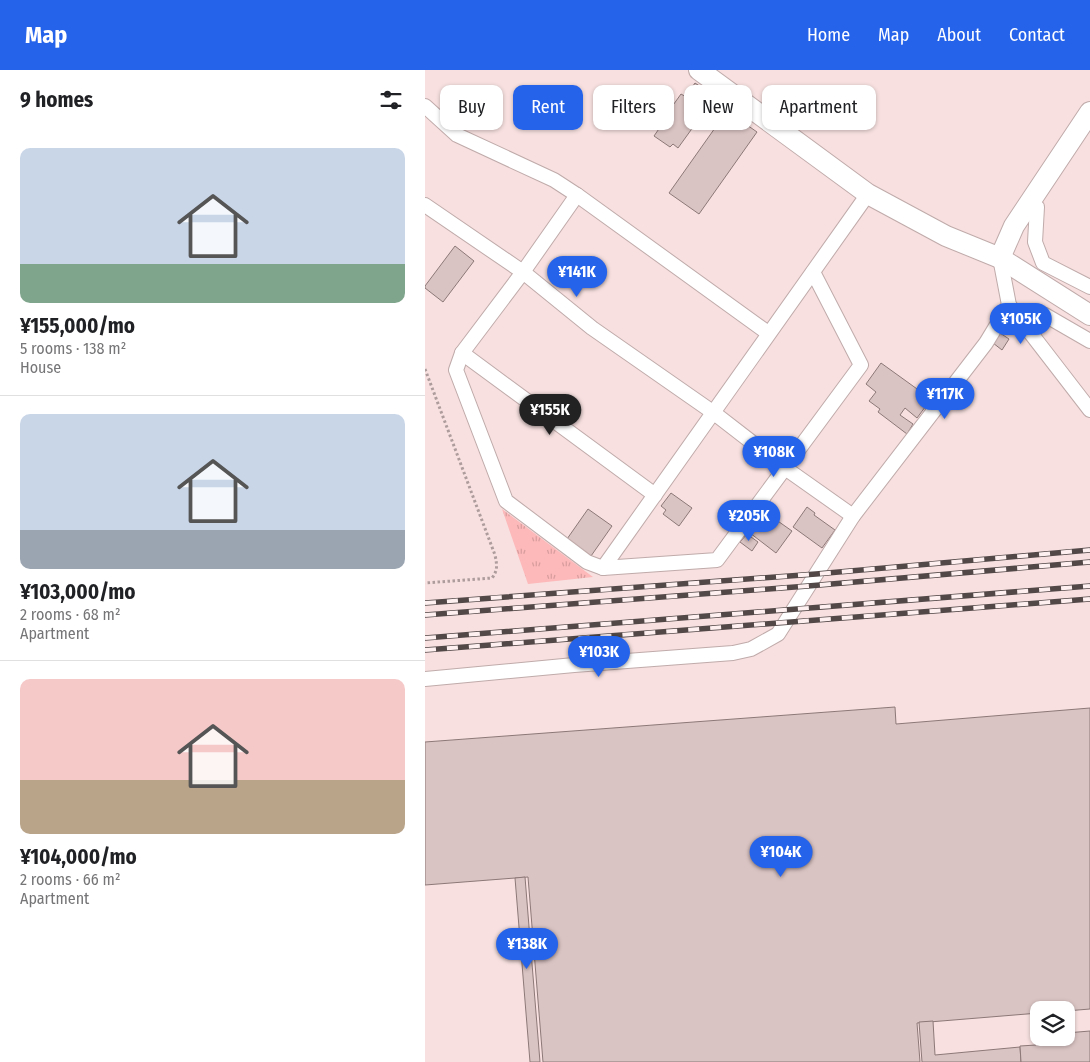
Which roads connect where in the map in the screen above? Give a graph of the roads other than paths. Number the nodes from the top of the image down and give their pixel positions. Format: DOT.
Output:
graph roads {
  1 [pos="699,70"];
  2 [pos="425,106"];
  3 [pos="1090,112"];
  4 [pos="868,194"];
  5 [pos="577,195"];
  6 [pos="1030,202"];
  7 [pos="425,205"];
  8 [pos="1001,258"];
  9 [pos="523,272"];
  10 [pos="813,272"];
  11 [pos="1090,287"];
  12 [pos="1009,305"];
  13 [pos="1090,315"];
  14 [pos="1028,330"];
  15 [pos="768,333"];
  16 [pos="1090,341"];
  17 [pos="462,353"];
  18 [pos="1090,410"];
  19 [pos="714,413"];
  20 [pos="785,468"];
  21 [pos="655,495"];
  22 [pos="853,516"];
  23 [pos="603,568"];
  24 [pos="425,679"];
  1 -- 4 [label="street"];
  2 -- 5 [label="street"];
  3 -- 6 [label="street"];
  4 -- 8 [label="street"];
  4 -- 10 [label="street"];
  5 -- 9 [label="street"];
  5 -- 15 [label="street"];
  6 -- 8 [label="street"];
  6 -- 11 [label="street"];
  7 -- 9 [label="street"];
  8 -- 12 [label="street"];
  8 -- 13 [label="street"];
  9 -- 17 [label="street"];
  9 -- 19 [label="street"];
  10 -- 15 [label="street"];
  10 -- 20 [label="street"];
  12 -- 14 [label="street"];
  12 -- 22 [label="street"];
  14 -- 16 [label="street"];
  14 -- 18 [label="street"];
  15 -- 19 [label="street"];
  17 -- 21 [label="street"];
  17 -- 23 [label="street"];
  19 -- 20 [label="street"];
  19 -- 21 [label="street"];
  20 -- 22 [label="street"];
  20 -- 23 [label="street"];
  21 -- 23 [label="street"];
  22 -- 24 [label="street"];
}
